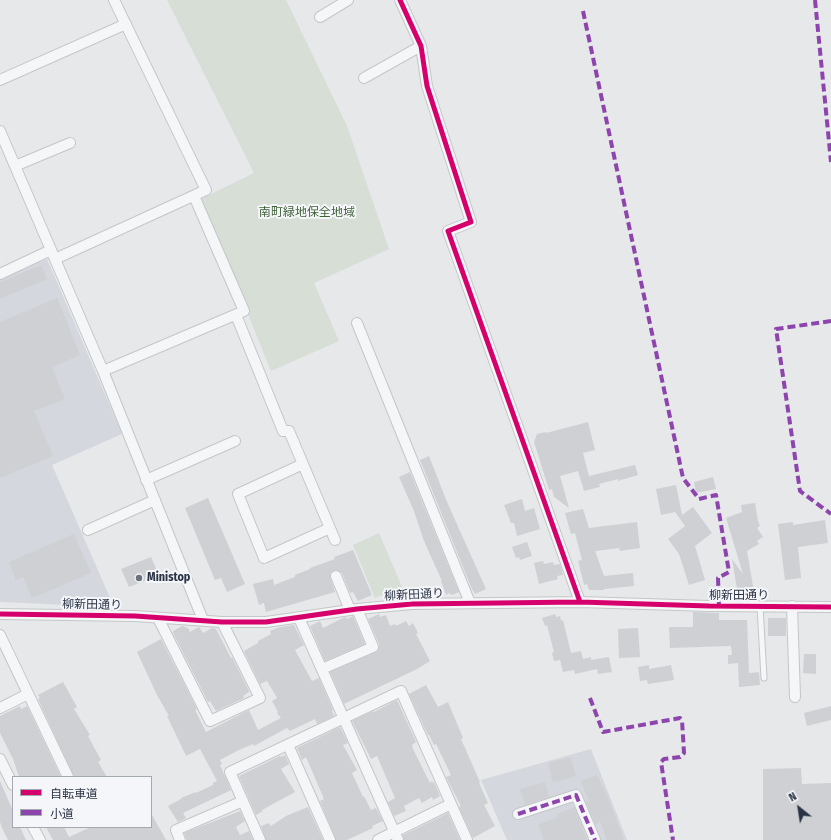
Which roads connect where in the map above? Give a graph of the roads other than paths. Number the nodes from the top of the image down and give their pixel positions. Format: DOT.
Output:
graph roads {
  1 [pos="114,0"];
  2 [pos="348,0"];
  3 [pos="400,0"];
  4 [pos="332,4"];
  5 [pos="320,17"];
  6 [pos="126,24"];
  7 [pos="422,46"];
  8 [pos="364,78"];
  9 [pos="0,80"];
  10 [pos="0,132"];
  11 [pos="70,143"];
  12 [pos="15,166"];
  13 [pos="194,196"];
  14 [pos="53,255"];
  15 [pos="0,274"];
  16 [pos="236,315"];
  17 [pos="357,323"];
  18 [pos="103,371"];
  19 [pos="236,441"];
  20 [pos="303,464"];
  21 [pos="146,480"];
  22 [pos="155,500"];
  23 [pos="330,528"];
  24 [pos="88,530"];
  25 [pos="335,540"];
  26 [pos="336,576"];
  27 [pos="580,602"];
  28 [pos="470,603"];
  29 [pos="760,606"];
  30 [pos="792,606"];
  31 [pos="831,607"];
  32 [pos="354,609"];
  33 [pos="0,614"];
  34 [pos="158,618"];
  35 [pos="299,618"];
  36 [pos="203,620"];
  37 [pos="222,622"];
  38 [pos="0,635"];
  39 [pos="322,669"];
  40 [pos="764,678"];
  41 [pos="28,694"];
  42 [pos="795,697"];
  43 [pos="0,708"];
  44 [pos="344,718"];
  45 [pos="288,745"];
  46 [pos="0,759"];
  47 [pos="68,776"];
  48 [pos="12,783"];
  49 [pos="243,801"];
  50 [pos="451,804"];
  51 [pos="518,814"];
  52 [pos="34,828"];
  53 [pos="397,836"];
  54 [pos="40,840"];
  55 [pos="180,840"];
  56 [pos="260,840"];
  57 [pos="330,840"];
  58 [pos="378,840"];
  59 [pos="467,840"];
  60 [pos="595,840"];
  1 -- 6 [label="street"];
  2 -- 4 [label="street"];
  3 -- 7 [label="street"];
  4 -- 5 [label="street"];
  6 -- 9 [label="street"];
  6 -- 13 [label="street"];
  7 -- 8 [label="street"];
  7 -- 27 [label="street"];
  10 -- 12 [label="street"];
  11 -- 12 [label="street"];
  12 -- 14 [label="street"];
  13 -- 14 [label="street"];
  13 -- 16 [label="street"];
  14 -- 15 [label="street"];
  14 -- 18 [label="street"];
  16 -- 18 [label="street"];
  16 -- 20 [label="street"];
  17 -- 28 [label="street"];
  18 -- 21 [label="street"];
  19 -- 21 [label="street"];
  20 -- 23 [label="street"];
  20 -- 23 [label="street"];
  21 -- 22 [label="street"];
  22 -- 24 [label="street"];
  22 -- 36 [label="street"];
  23 -- 25 [label="street"];
  26 -- 32 [label="street"];
  27 -- 28 [label="street, 柳新田通り"];
  27 -- 29 [label="street, 柳新田通り"];
  28 -- 32 [label="street, 柳新田通り"];
  29 -- 30 [label="street, 柳新田通り"];
  29 -- 40 [label="lane"];
  30 -- 31 [label="street, 柳新田通り"];
  30 -- 42 [label="street"];
  32 -- 35 [label="street, 柳新田通り"];
  32 -- 39 [label="street"];
  33 -- 34 [label="street, 柳新田通り"];
  34 -- 36 [label="street, 柳新田通り"];
  34 -- 37 [label="street"];
  35 -- 37 [label="street, 柳新田通り"];
  35 -- 39 [label="street"];
  36 -- 37 [label="street, 柳新田通り"];
  38 -- 41 [label="street"];
  39 -- 44 [label="street"];
  41 -- 43 [label="street"];
  41 -- 47 [label="street"];
  44 -- 45 [label="street"];
  44 -- 50 [label="street"];
  44 -- 53 [label="street"];
  45 -- 49 [label="street"];
  45 -- 57 [label="street"];
  46 -- 48 [label="street"];
  49 -- 55 [label="street"];
  49 -- 56 [label="street"];
  50 -- 53 [label="street"];
  50 -- 59 [label="street"];
  51 -- 60 [label="street"];
  52 -- 54 [label="street"];
  53 -- 58 [label="street"];
}
